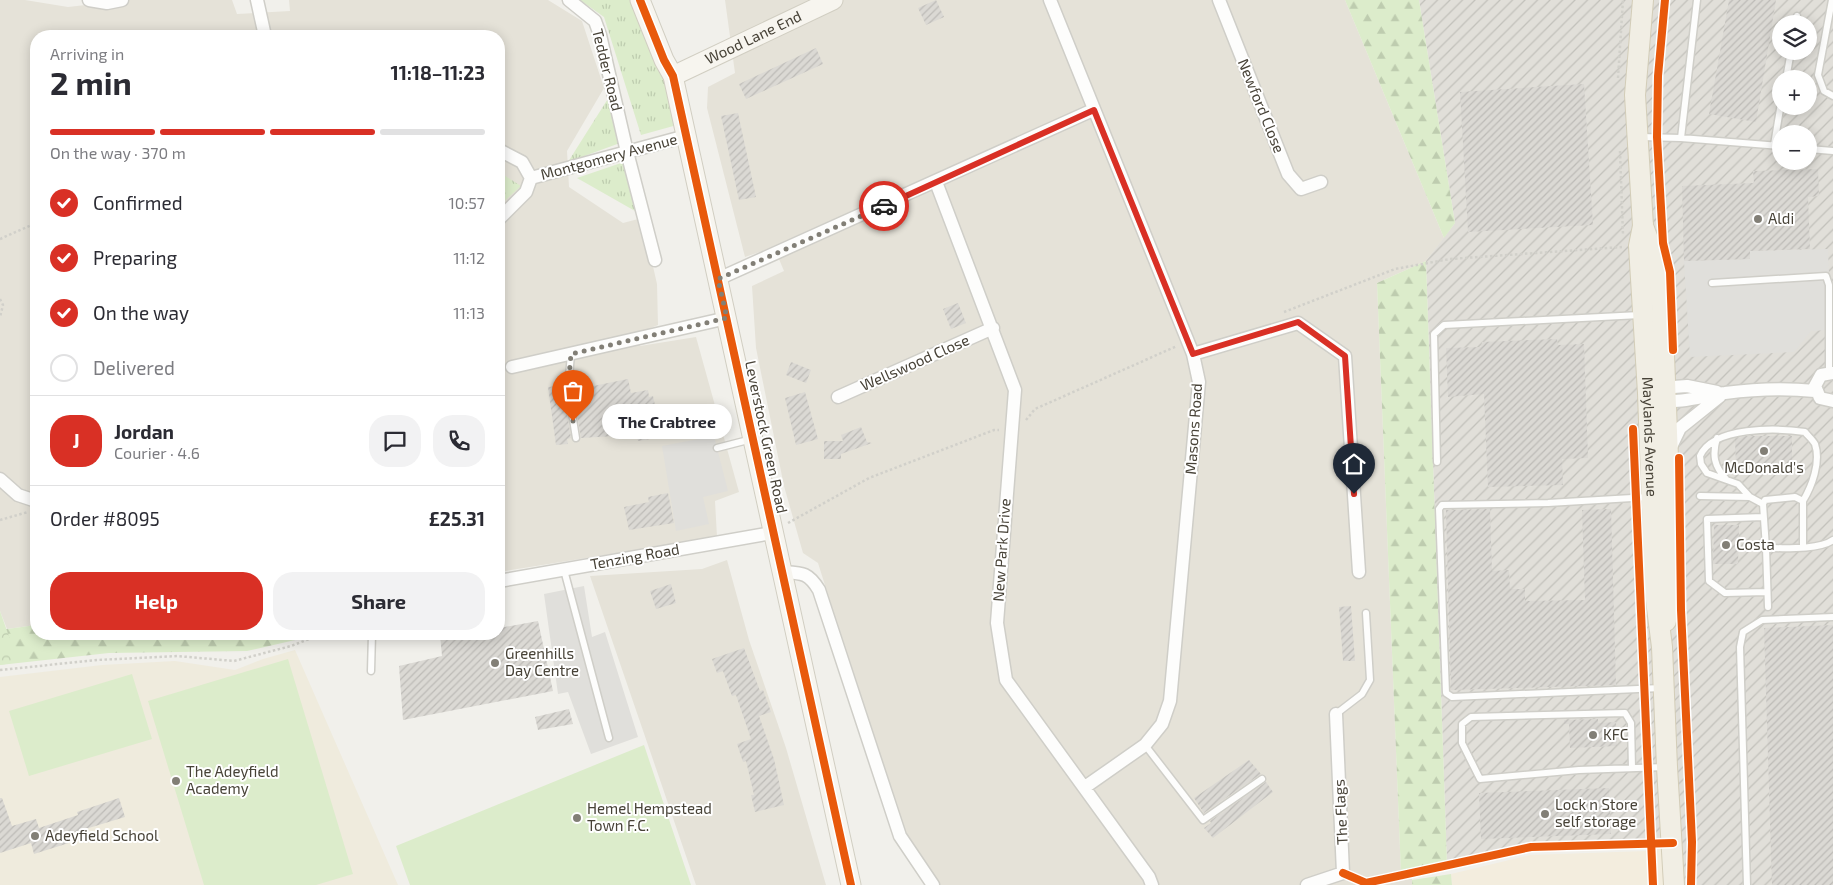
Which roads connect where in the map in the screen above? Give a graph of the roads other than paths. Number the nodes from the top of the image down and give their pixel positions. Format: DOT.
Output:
graph roads {
  1 [pos="89,0"];
  2 [pos="122,0"];
  3 [pos="257,0"];
  4 [pos="569,0"];
  5 [pos="640,0"];
  6 [pos="833,0"];
  7 [pos="1050,0"];
  8 [pos="1219,0"];
  9 [pos="1642,0"];
  10 [pos="1697,0"];
  11 [pos="1832,0"];
  12 [pos="264,30"];
  13 [pos="673,76"];
  14 [pos="1833,96"];
  15 [pos="1094,110"];
  16 [pos="686,136"];
  17 [pos="1681,138"];
  18 [pos="1628,142"];
  19 [pos="1772,145"];
  20 [pos="1817,150"];
  21 [pos="1833,151"];
  22 [pos="626,152"];
  23 [pos="505,153"];
  24 [pos="531,178"];
  25 [pos="936,182"];
  26 [pos="1321,182"];
  27 [pos="505,213"];
  28 [pos="1643,226"];
  29 [pos="655,260"];
  30 [pos="1659,269"];
  31 [pos="718,279"];
  32 [pos="1712,283"];
  33 [pos="1643,315"];
  34 [pos="727,318"];
  35 [pos="993,328"];
  36 [pos="571,354"];
  37 [pos="1193,354"];
  38 [pos="512,367"];
  39 [pos="1831,373"];
  40 [pos="1815,391"];
  41 [pos="1724,393"];
  42 [pos="1657,394"];
  43 [pos="838,398"];
  44 [pos="1833,402"];
  45 [pos="576,438"];
  46 [pos="1717,438"];
  47 [pos="753,439"];
  48 [pos="717,448"];
  49 [pos="1669,456"];
  50 [pos="1438,462"];
  51 [pos="0,479"];
  52 [pos="1726,479"];
  53 [pos="1700,496"];
  54 [pos="1652,497"];
  55 [pos="1750,497"];
  56 [pos="30,499"];
  57 [pos="1803,501"];
  58 [pos="1763,504"];
  59 [pos="1763,517"];
  60 [pos="772,533"];
  61 [pos="1833,540"];
  62 [pos="1803,546"];
  63 [pos="1766,548"];
  64 [pos="564,570"];
  65 [pos="782,572"];
  66 [pos="1360,572"];
  67 [pos="505,580"];
  68 [pos="1767,592"];
  69 [pos="1768,607"];
  70 [pos="1366,613"];
  71 [pos="1833,617"];
  72 [pos="372,640"];
  73 [pos="1662,647"];
  74 [pos="370,671"];
  75 [pos="1665,688"];
  76 [pos="1336,714"];
  77 [pos="610,738"];
  78 [pos="1145,745"];
  79 [pos="1667,767"];
  80 [pos="1632,768"];
  81 [pos="1262,779"];
  82 [pos="1085,787"];
  83 [pos="851,885"];
  84 [pos="933,885"];
  85 [pos="1152,885"];
  86 [pos="1307,885"];
  87 [pos="1674,885"];
  88 [pos="1747,885"];
  1 -- 2 [label="street"];
  3 -- 12 [label="street"];
  4 -- 22 [label="street, Tedder Road"];
  5 -- 13 [label="street, Leverstock Green Road"];
  6 -- 13 [label="street, Wood Lane End"];
  7 -- 15 [label="street, Masons Road"];
  8 -- 26 [label="street, Newford Close"];
  9 -- 18 [label="main road, Maylands Avenue"];
  10 -- 17 [label="lane"];
  11 -- 14 [label="lane"];
  13 -- 16 [label="street, Leverstock Green Road"];
  15 -- 25 [label="street"];
  15 -- 37 [label="street, Masons Road"];
  16 -- 22 [label="street, Montgomery Avenue"];
  16 -- 31 [label="street, Leverstock Green Road"];
  17 -- 18 [label="lane"];
  17 -- 19 [label="lane"];
  18 -- 28 [label="main road, Maylands Avenue"];
  20 -- 21 [label="lane"];
  22 -- 24 [label="street, Montgomery Avenue"];
  22 -- 29 [label="street, Tedder Road"];
  23 -- 24 [label="street, Montgomery Avenue"];
  24 -- 27 [label="street, Montgomery Avenue"];
  25 -- 31 [label="street"];
  25 -- 35 [label="street, New Park Drive"];
  28 -- 30 [label="main road, Maylands Avenue"];
  28 -- 33 [label="main road, Maylands Avenue"];
  30 -- 33 [label="main road"];
  30 -- 42 [label="main road, Maylands Avenue"];
  31 -- 34 [label="street, Leverstock Green Road"];
  32 -- 39 [label="lane"];
  33 -- 42 [label="main road, Maylands Avenue"];
  33 -- 50 [label="lane"];
  34 -- 36 [label="street"];
  34 -- 47 [label="street, Leverstock Green Road"];
  35 -- 43 [label="street, Wellswood Close"];
  35 -- 82 [label="street, New Park Drive"];
  36 -- 38 [label="street"];
  36 -- 45 [label="lane"];
  37 -- 66 [label="street"];
  37 -- 78 [label="street, Masons Road"];
  39 -- 40 [label="street"];
  40 -- 41 [label="street"];
  40 -- 44 [label="street"];
  41 -- 42 [label="street"];
  41 -- 49 [label="street"];
  42 -- 49 [label="main road, Maylands Avenue"];
  42 -- 54 [label="main road, Maylands Avenue"];
  46 -- 52 [label="lane"];
  46 -- 52 [label="lane"];
  46 -- 57 [label="lane"];
  47 -- 48 [label="lane"];
  47 -- 60 [label="street, Leverstock Green Road"];
  49 -- 54 [label="main road"];
  49 -- 73 [label="main road, Maylands Avenue"];
  51 -- 56 [label="street"];
  52 -- 55 [label="lane"];
  53 -- 55 [label="lane"];
  54 -- 73 [label="main road, Maylands Avenue"];
  54 -- 75 [label="lane"];
  55 -- 58 [label="lane"];
  57 -- 58 [label="lane"];
  57 -- 62 [label="lane"];
  58 -- 59 [label="lane"];
  59 -- 63 [label="lane"];
  59 -- 68 [label="lane"];
  60 -- 64 [label="street, Tenzing Road"];
  60 -- 65 [label="street, Leverstock Green Road"];
  61 -- 62 [label="lane"];
  62 -- 63 [label="lane"];
  63 -- 68 [label="lane"];
  64 -- 67 [label="street, Tenzing Road"];
  64 -- 77 [label="lane"];
  65 -- 83 [label="street, Leverstock Green Road"];
  65 -- 84 [label="street"];
  68 -- 69 [label="lane"];
  70 -- 76 [label="lane"];
  71 -- 88 [label="lane"];
  72 -- 74 [label="lane"];
  73 -- 75 [label="main road, Maylands Avenue"];
  75 -- 79 [label="main road, Maylands Avenue"];
  76 -- 86 [label="street, The Flags"];
  78 -- 81 [label="lane"];
  78 -- 82 [label="street, Masons Road"];
  79 -- 80 [label="lane"];
  79 -- 87 [label="main road, Maylands Avenue"];
  80 -- 80 [label="lane"];
  82 -- 85 [label="street, New Park Drive"];
}
